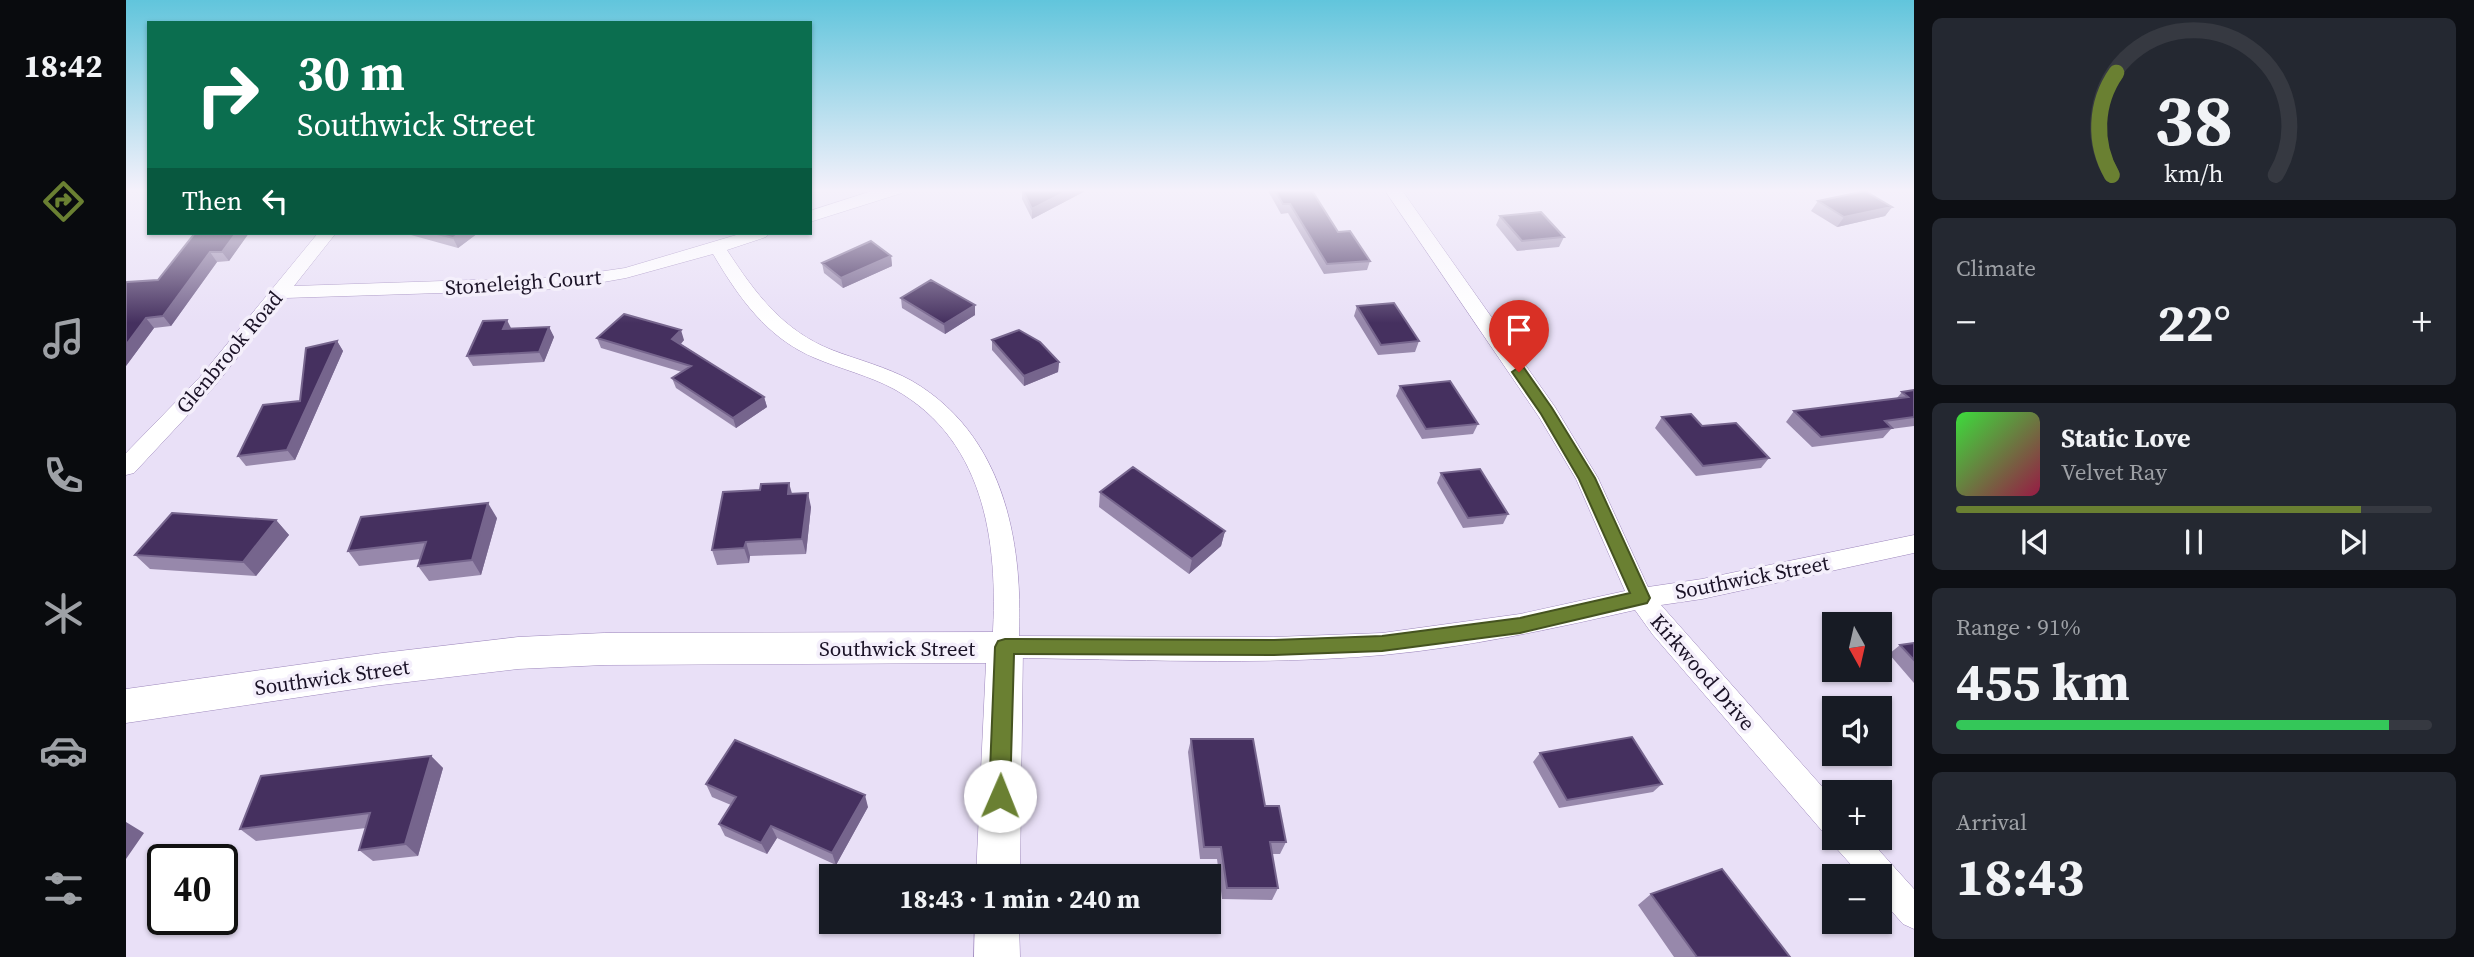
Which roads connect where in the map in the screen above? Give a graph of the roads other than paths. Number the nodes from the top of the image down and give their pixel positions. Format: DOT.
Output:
graph roads {
  1 [pos="1422,234"];
  2 [pos="325,235"];
  3 [pos="754,235"];
  4 [pos="717,247"];
  5 [pos="281,292"];
  6 [pos="126,467"];
  7 [pos="1914,544"];
  8 [pos="1641,598"];
  9 [pos="1005,647"];
  10 [pos="126,706"];
  11 [pos="1822,808"];
  12 [pos="1859,850"];
  13 [pos="998,864"];
  14 [pos="1914,913"];
  15 [pos="997,934"];
  16 [pos="997,957"];
  1 -- 8 [label="street, Kirkwood Drive"];
  2 -- 5 [label="street, Glenbrook Road"];
  3 -- 4 [label="street, Stoneleigh Court"];
  4 -- 5 [label="street, Stoneleigh Court"];
  4 -- 9 [label="street"];
  5 -- 6 [label="street, Glenbrook Road"];
  7 -- 8 [label="street, Southwick Street"];
  8 -- 9 [label="street, Southwick Street"];
  8 -- 11 [label="street, Kirkwood Drive"];
  9 -- 10 [label="street, Southwick Street"];
  9 -- 13 [label="street"];
  12 -- 14 [label="street"];
  15 -- 16 [label="street"];
}
